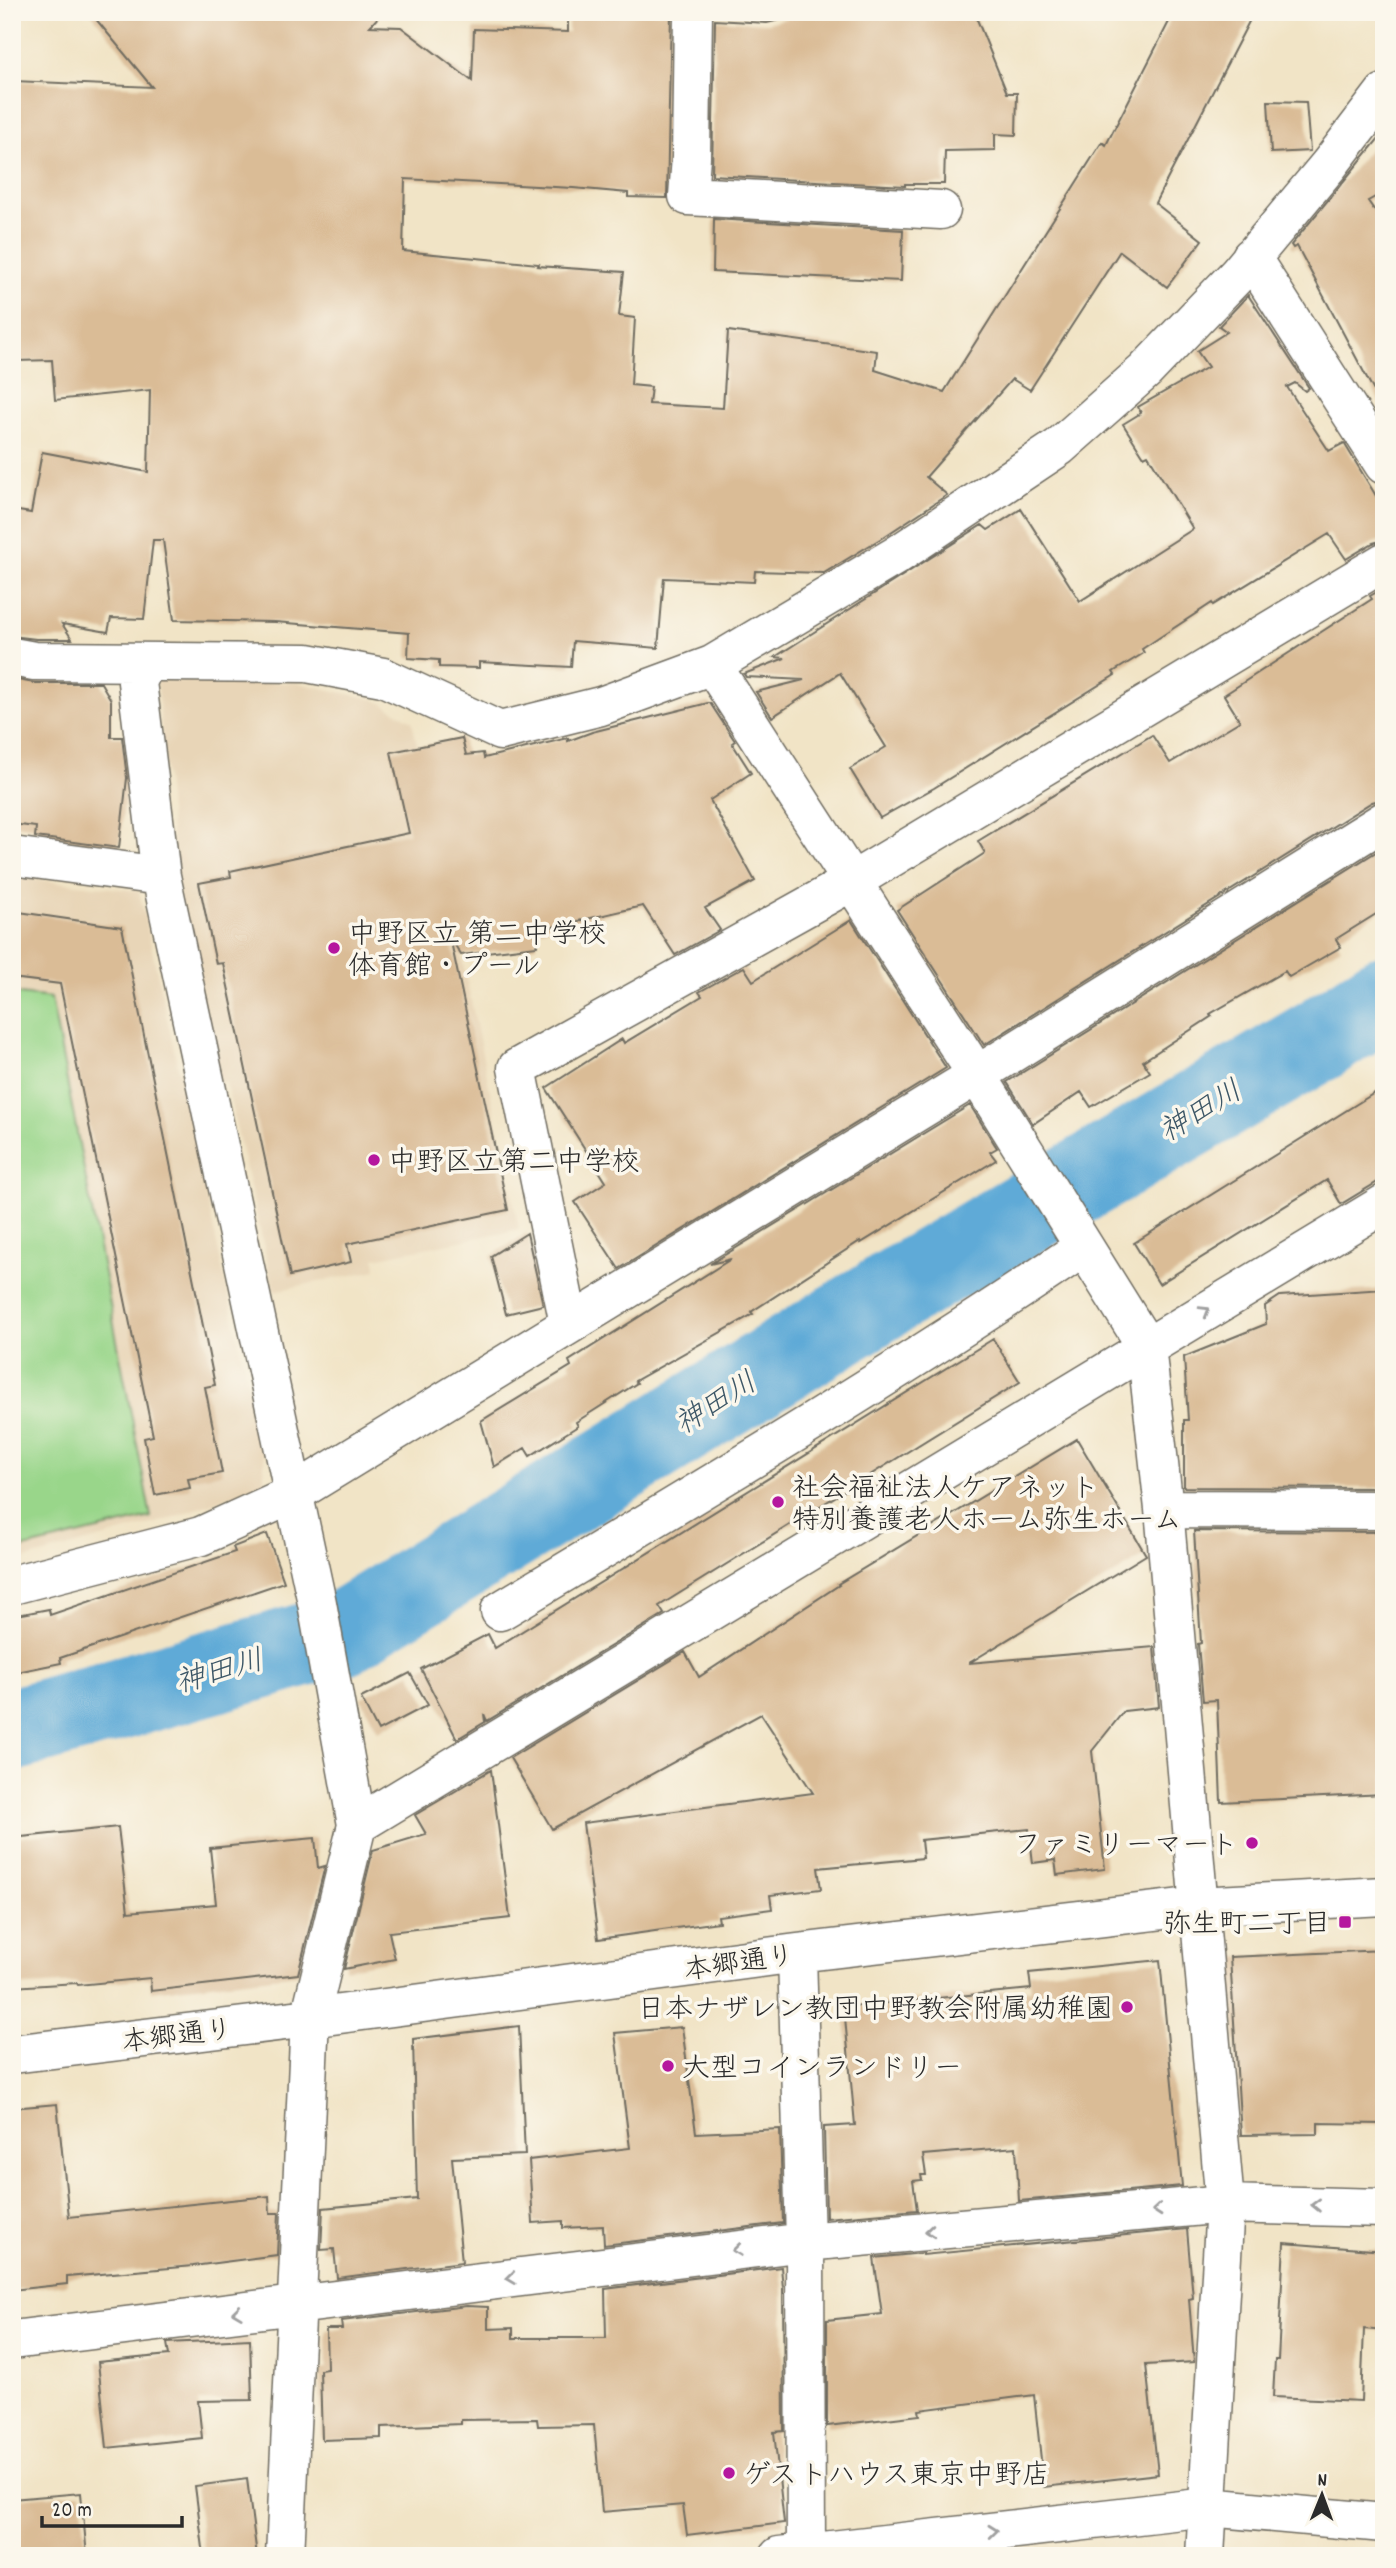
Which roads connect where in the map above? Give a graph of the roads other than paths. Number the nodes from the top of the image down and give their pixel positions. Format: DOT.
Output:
graph roads {
  1 [pos="693,12"];
  2 [pos="1384,93"];
  3 [pos="941,210"];
  4 [pos="1251,257"];
  5 [pos="1384,465"];
  6 [pos="1384,562"];
  7 [pos="12,657"];
  8 [pos="146,663"];
  9 [pos="712,665"];
  10 [pos="1384,821"];
  11 [pos="12,856"];
  12 [pos="162,876"];
  13 [pos="851,882"];
  14 [pos="977,1075"];
  15 [pos="1384,1204"];
  16 [pos="1082,1243"];
  17 [pos="569,1324"];
  18 [pos="1146,1346"];
  19 [pos="293,1494"];
  20 [pos="1164,1509"];
  21 [pos="1384,1510"];
  22 [pos="12,1585"];
  23 [pos="500,1611"];
  24 [pos="357,1825"];
  25 [pos="1384,1896"];
  26 [pos="1198,1906"];
  27 [pos="797,1953"];
  28 [pos="310,2018"];
  29 [pos="12,2054"];
  30 [pos="1225,2204"];
  31 [pos="1384,2208"];
  32 [pos="805,2242"];
  33 [pos="297,2305"];
  34 [pos="12,2340"];
  35 [pos="1208,2507"];
  36 [pos="1384,2523"];
  37 [pos="797,2555"];
  38 [pos="285,2556"];
  39 [pos="1205,2556"];
  1 -- 3 [label="street"];
  2 -- 4 [label="street"];
  4 -- 5 [label="street"];
  4 -- 9 [label="street"];
  6 -- 13 [label="street"];
  7 -- 8 [label="street"];
  8 -- 9 [label="street"];
  8 -- 12 [label="street"];
  9 -- 13 [label="street"];
  10 -- 14 [label="street"];
  11 -- 12 [label="street"];
  12 -- 19 [label="street"];
  13 -- 14 [label="street"];
  13 -- 17 [label="street"];
  14 -- 16 [label="street"];
  14 -- 17 [label="street"];
  18 -- 15 [label="street, one-way"];
  16 -- 18 [label="street"];
  16 -- 23 [label="street"];
  17 -- 19 [label="street"];
  18 -- 20 [label="street"];
  18 -- 24 [label="street"];
  19 -- 22 [label="street"];
  19 -- 24 [label="street"];
  20 -- 21 [label="street"];
  20 -- 26 [label="street"];
  24 -- 28 [label="street"];
  25 -- 26 [label="street, 本郷通り"];
  26 -- 27 [label="street, 本郷通り"];
  26 -- 30 [label="street"];
  27 -- 28 [label="street, 本郷通り"];
  27 -- 32 [label="street"];
  28 -- 29 [label="street, 本郷通り"];
  28 -- 33 [label="street"];
  31 -- 30 [label="street, one-way"];
  30 -- 32 [label="street, one-way"];
  30 -- 35 [label="street"];
  32 -- 33 [label="street, one-way"];
  32 -- 37 [label="street"];
  33 -- 34 [label="street, one-way"];
  33 -- 38 [label="street"];
  35 -- 36 [label="street"];
  37 -- 35 [label="street, one-way"];
  35 -- 39 [label="street"];
}
